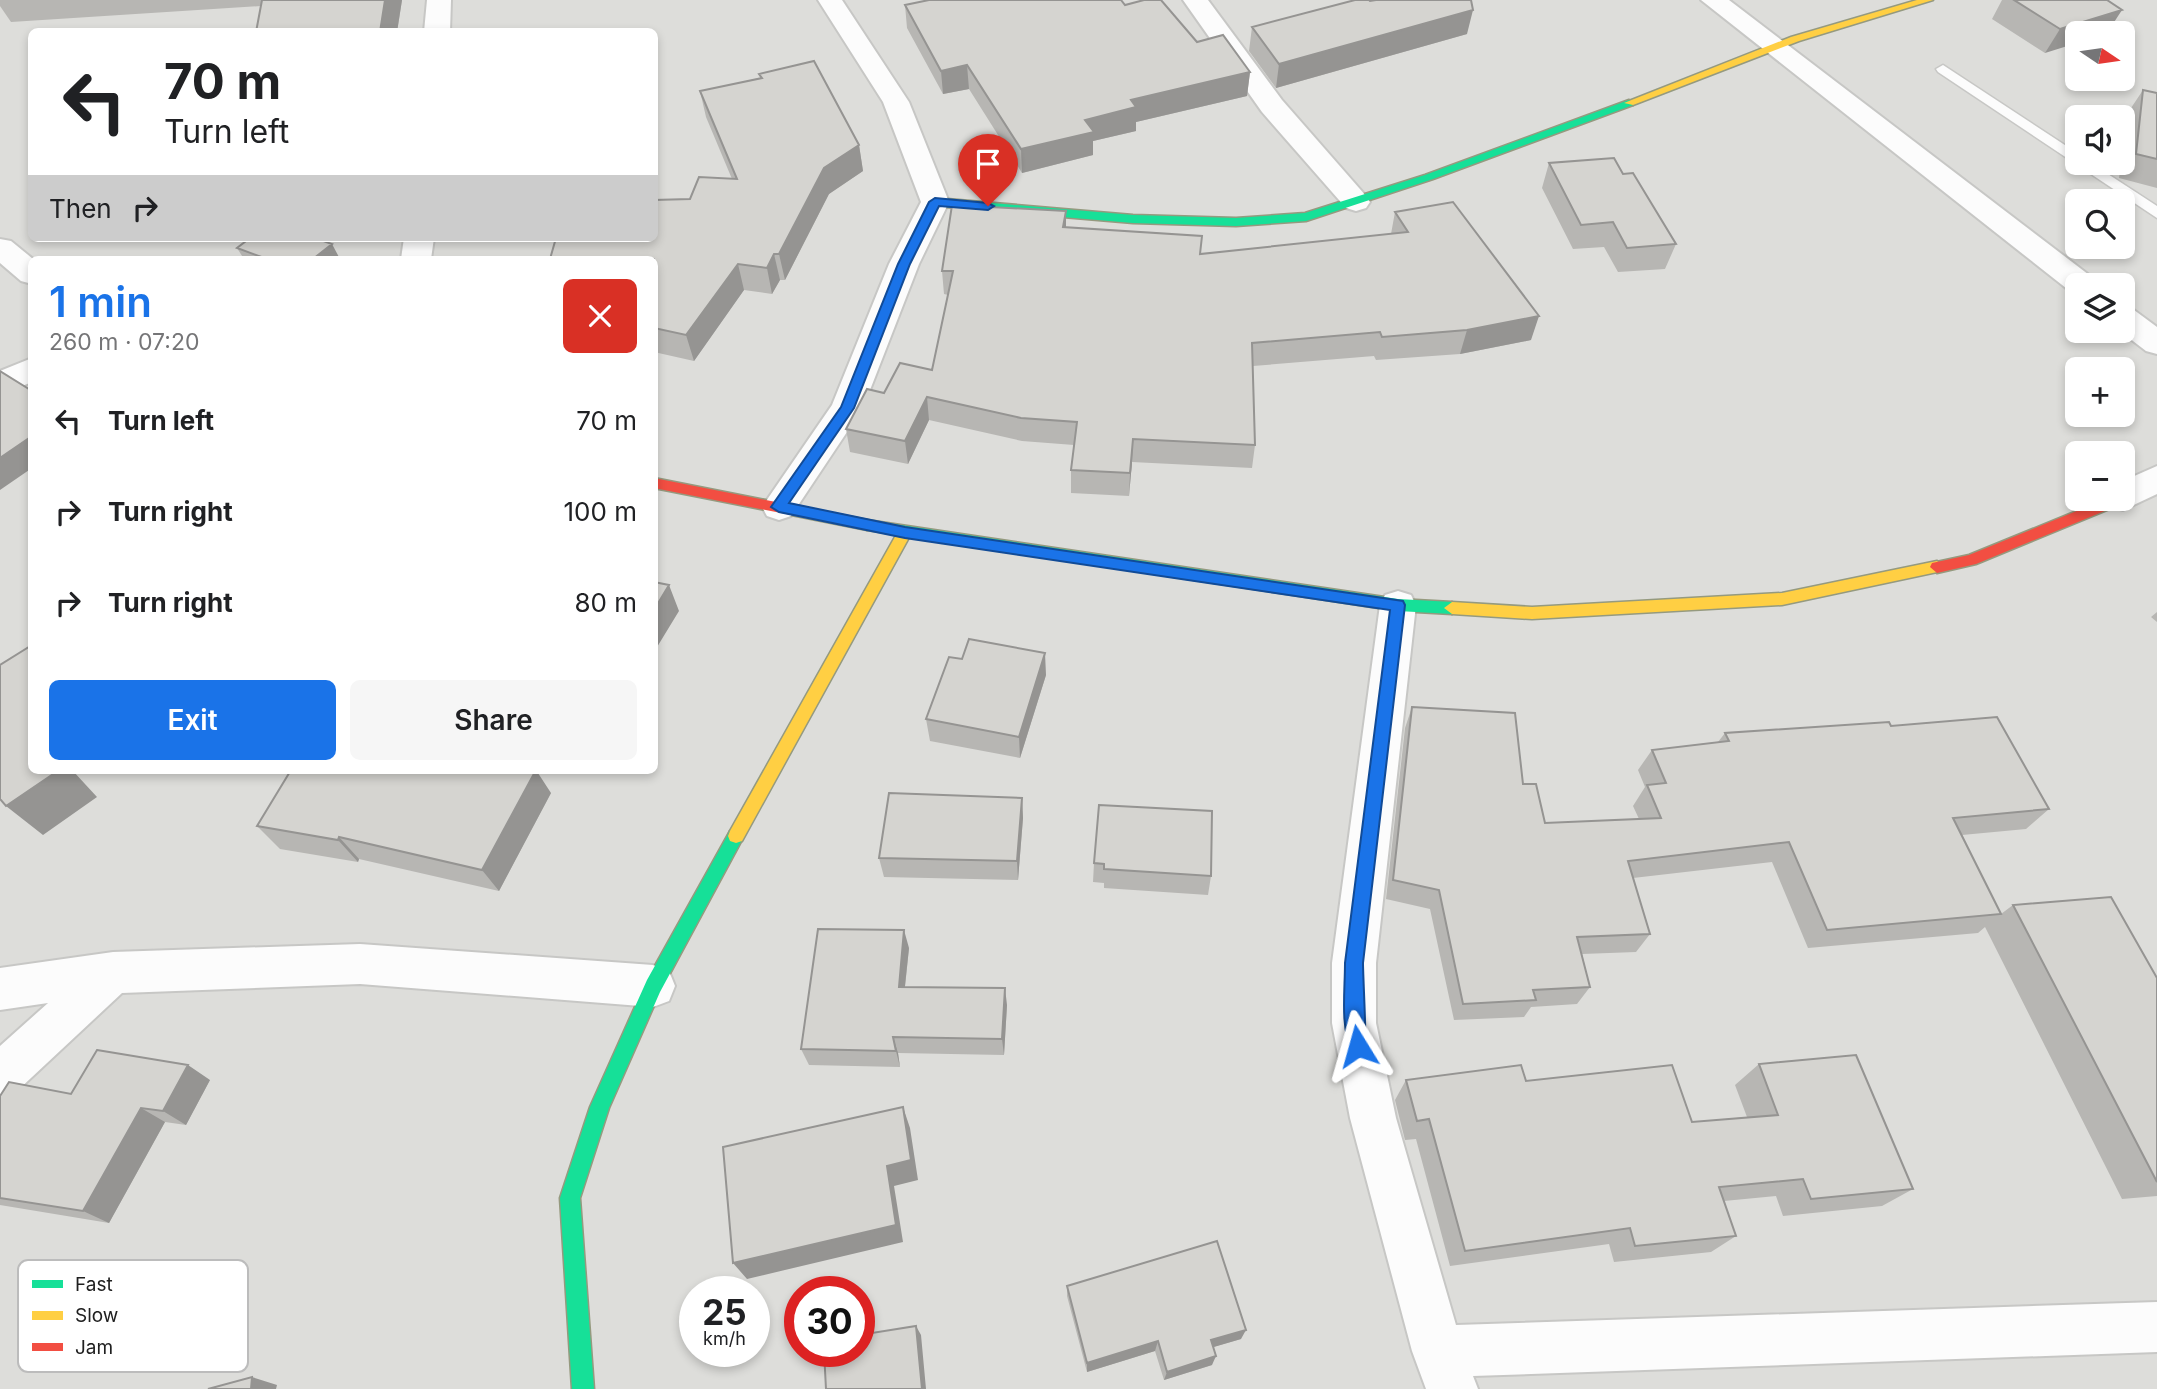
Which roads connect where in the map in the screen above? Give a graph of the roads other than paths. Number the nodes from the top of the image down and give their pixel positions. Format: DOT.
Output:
graph roads {
  1 [pos="439,0"];
  2 [pos="830,0"];
  3 [pos="1195,0"];
  4 [pos="1713,0"];
  5 [pos="1928,0"];
  6 [pos="437,28"];
  7 [pos="1778,48"];
  8 [pos="1943,69"];
  9 [pos="2065,152"];
  10 [pos="2100,175"];
  11 [pos="935,202"];
  12 [pos="1356,202"];
  13 [pos="2157,213"];
  14 [pos="0,248"];
  15 [pos="28,271"];
  16 [pos="2067,273"];
  17 [pos="2135,326"];
  18 [pos="2157,343"];
  19 [pos="28,371"];
  20 [pos="0,384"];
  21 [pos="2157,478"];
  22 [pos="658,484"];
  23 [pos="2135,490"];
  24 [pos="779,507"];
  25 [pos="2095,511"];
  26 [pos="905,533"];
  27 [pos="1398,605"];
  28 [pos="113,973"];
  29 [pos="653,986"];
  30 [pos="0,989"];
  31 [pos="0,1076"];
  32 [pos="2157,1327"];
  33 [pos="1445,1370"];
  34 [pos="583,1389"];
  1 -- 6 [label="street"];
  2 -- 11 [label="street"];
  3 -- 12 [label="street"];
  4 -- 7 [label="street"];
  5 -- 7 [label="street"];
  7 -- 12 [label="street"];
  7 -- 16 [label="street"];
  8 -- 9 [label="lane"];
  10 -- 13 [label="lane"];
  11 -- 12 [label="street"];
  11 -- 24 [label="street"];
  14 -- 15 [label="street"];
  17 -- 18 [label="street"];
  19 -- 20 [label="street"];
  21 -- 23 [label="street"];
  22 -- 24 [label="street"];
  24 -- 26 [label="street"];
  25 -- 27 [label="street"];
  26 -- 27 [label="street"];
  26 -- 29 [label="street"];
  27 -- 33 [label="street"];
  28 -- 29 [label="street"];
  28 -- 30 [label="street"];
  28 -- 31 [label="street"];
  29 -- 34 [label="street"];
  32 -- 33 [label="street"];
}
